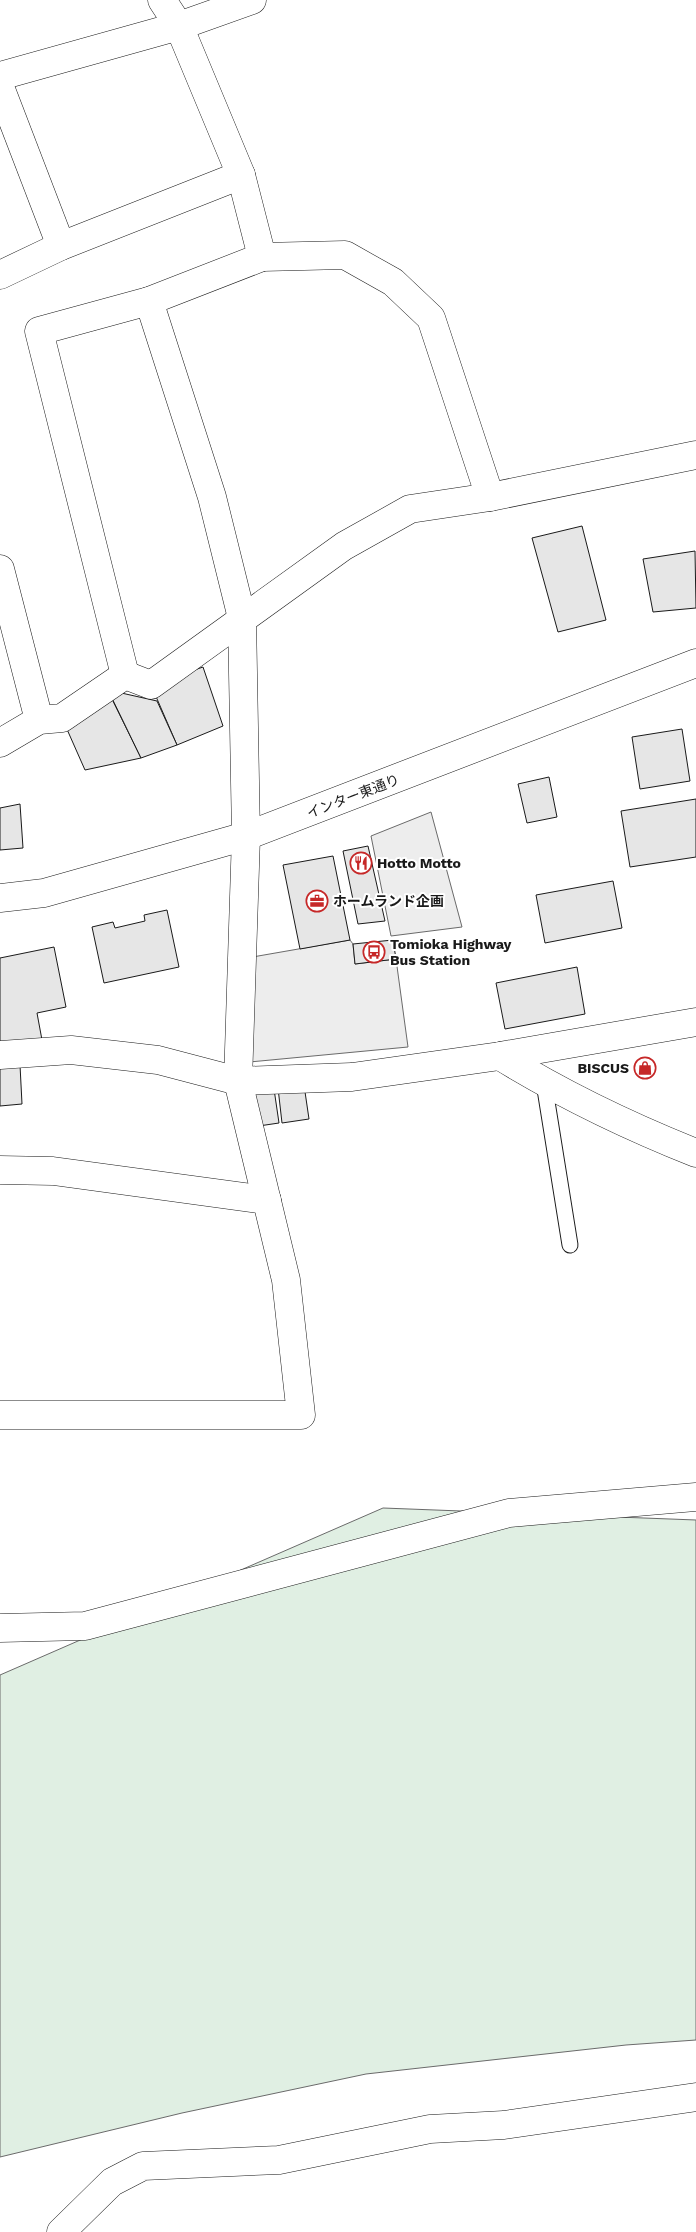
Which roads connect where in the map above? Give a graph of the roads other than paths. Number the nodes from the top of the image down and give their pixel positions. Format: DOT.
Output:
graph roads {
  1 [pos="162,0"];
  2 [pos="252,0"];
  3 [pos="179,26"];
  4 [pos="0,76"];
  5 [pos="0,87"];
  6 [pos="242,175"];
  7 [pos="61,246"];
  8 [pos="262,256"];
  9 [pos="0,275"];
  10 [pos="148,301"];
  11 [pos="696,455"];
  12 [pos="490,497"];
  13 [pos="0,569"];
  14 [pos="242,618"];
  15 [pos="696,663"];
  16 [pos="125,675"];
  17 [pos="39,720"];
  18 [pos="0,743"];
  19 [pos="246,836"];
  20 [pos="0,898"];
  21 [pos="696,1022"];
  22 [pos="0,1056"];
  23 [pos="500,1056"];
  24 [pos="238,1081"];
  25 [pos="544,1083"];
  26 [pos="696,1153"];
  27 [pos="0,1170"];
  28 [pos="266,1200"];
  29 [pos="570,1245"];
  30 [pos="0,1415"];
  31 [pos="696,1497"];
  32 [pos="0,1628"];
  33 [pos="696,2097"];
  34 [pos="61,2232"];
  1 -- 3 [label="street"];
  2 -- 3 [label="street"];
  3 -- 4 [label="street"];
  3 -- 6 [label="street"];
  5 -- 7 [label="street"];
  6 -- 7 [label="street"];
  6 -- 8 [label="street"];
  7 -- 9 [label="street"];
  8 -- 10 [label="street"];
  8 -- 12 [label="street"];
  10 -- 14 [label="street"];
  10 -- 16 [label="street"];
  11 -- 12 [label="street"];
  12 -- 14 [label="street"];
  13 -- 17 [label="street"];
  14 -- 16 [label="street"];
  14 -- 19 [label="street"];
  15 -- 19 [label="street, インター東通り"];
  16 -- 17 [label="street"];
  17 -- 18 [label="street"];
  19 -- 20 [label="street, インター東通り"];
  19 -- 24 [label="street"];
  21 -- 23 [label="street"];
  22 -- 24 [label="street"];
  23 -- 24 [label="street"];
  23 -- 25 [label="street"];
  24 -- 28 [label="street"];
  25 -- 26 [label="street"];
  25 -- 29 [label="lane"];
  27 -- 28 [label="street"];
  28 -- 30 [label="street"];
  31 -- 32 [label="street"];
  33 -- 34 [label="street"];
}
